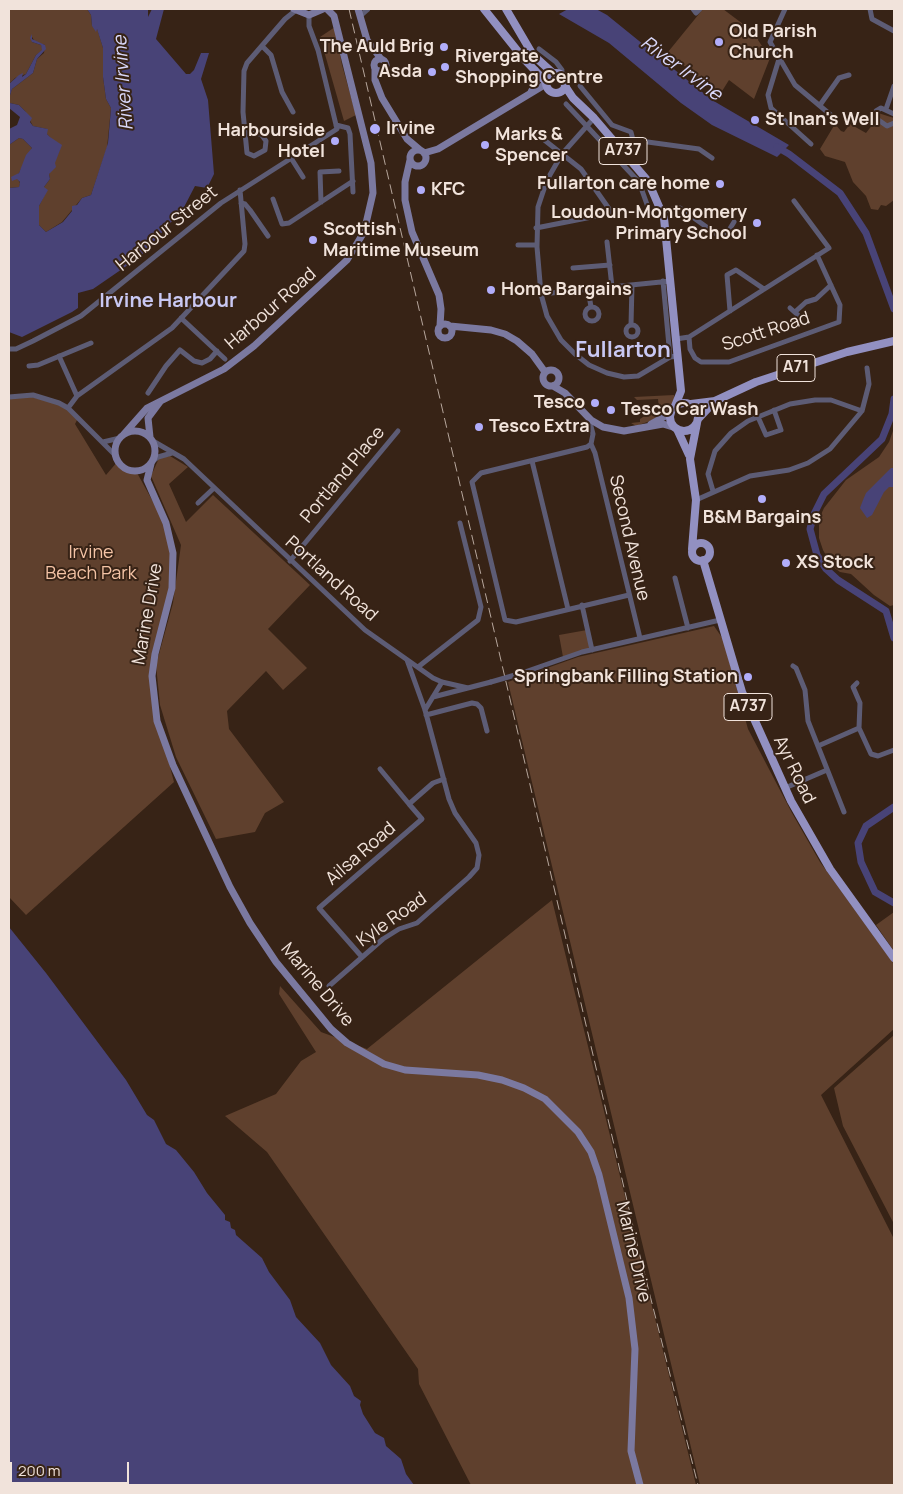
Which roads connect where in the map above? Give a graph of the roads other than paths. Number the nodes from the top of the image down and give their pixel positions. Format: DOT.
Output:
graph roads {
  1 [pos="325,9"];
  2 [pos="368,9"];
  3 [pos="484,9"];
  4 [pos="506,9"];
  5 [pos="693,9"];
  6 [pos="700,9"];
  7 [pos="784,9"];
  8 [pos="870,9"];
  9 [pos="294,10"];
  10 [pos="359,12"];
  11 [pos="308,15"];
  12 [pos="894,31"];
  13 [pos="262,46"];
  14 [pos="539,49"];
  15 [pos="381,59"];
  16 [pos="779,59"];
  17 [pos="375,69"];
  18 [pos="535,70"];
  19 [pos="383,71"];
  20 [pos="558,74"];
  21 [pos="849,75"];
  22 [pos="546,83"];
  23 [pos="378,85"];
  24 [pos="580,86"];
  25 [pos="894,86"];
  26 [pos="563,89"];
  27 [pos="530,92"];
  28 [pos="566,104"];
  29 [pos="820,105"];
  30 [pos="886,109"];
  31 [pos="293,112"];
  32 [pos="894,114"];
  33 [pos="832,116"];
  34 [pos="594,118"];
  35 [pos="894,123"];
  36 [pos="586,126"];
  37 [pos="337,127"];
  38 [pos="245,133"];
  39 [pos="538,135"];
  40 [pos="633,140"];
  41 [pos="410,143"];
  42 [pos="811,144"];
  43 [pos="622,150"];
  44 [pos="422,152"];
  45 [pos="562,154"];
  46 [pos="411,157"];
  47 [pos="291,158"];
  48 [pos="712,158"];
  49 [pos="415,166"];
  50 [pos="337,173"];
  51 [pos="407,175"];
  52 [pos="303,177"];
  53 [pos="353,181"];
  54 [pos="240,190"];
  55 [pos="353,192"];
  56 [pos="273,199"];
  57 [pos="794,201"];
  58 [pos="321,202"];
  59 [pos="241,203"];
  60 [pos="649,210"];
  61 [pos="662,211"];
  62 [pos="734,222"];
  63 [pos="536,228"];
  64 [pos="268,236"];
  65 [pos="608,242"];
  66 [pos="518,245"];
  67 [pos="537,245"];
  68 [pos="817,255"];
  69 [pos="610,264"];
  70 [pos="573,268"];
  71 [pos="667,281"];
  72 [pos="632,285"];
  73 [pos="831,285"];
  74 [pos="612,287"];
  75 [pos="588,289"];
  76 [pos="764,289"];
  77 [pos="541,294"];
  78 [pos="591,307"];
  79 [pos="790,308"];
  80 [pos="441,309"];
  81 [pos="730,311"];
  82 [pos="181,318"];
  83 [pos="631,325"];
  84 [pos="440,326"];
  85 [pos="450,326"];
  86 [pos="465,329"];
  87 [pos="449,337"];
  88 [pos="689,337"];
  89 [pos="676,339"];
  90 [pos="894,341"];
  91 [pos="91,342"];
  92 [pos="9,349"];
  93 [pos="217,351"];
  94 [pos="59,356"];
  95 [pos="673,357"];
  96 [pos="225,359"];
  97 [pos="29,366"];
  98 [pos="867,368"];
  99 [pos="545,369"];
  100 [pos="556,383"];
  101 [pos="680,391"];
  102 [pos="148,393"];
  103 [pos="77,396"];
  104 [pos="9,397"];
  105 [pos="162,400"];
  106 [pos="715,401"];
  107 [pos="690,404"];
  108 [pos="68,408"];
  109 [pos="673,410"];
  110 [pos="774,410"];
  111 [pos="862,411"];
  112 [pos="586,416"];
  113 [pos="758,417"];
  114 [pos="698,421"];
  115 [pos="677,428"];
  116 [pos="642,429"];
  117 [pos="398,430"];
  118 [pos="616,430"];
  119 [pos="594,434"];
  120 [pos="122,436"];
  121 [pos="151,439"];
  122 [pos="103,442"];
  123 [pos="591,444"];
  124 [pos="172,453"];
  125 [pos="116,456"];
  126 [pos="690,459"];
  127 [pos="532,461"];
  128 [pos="152,463"];
  129 [pos="129,470"];
  130 [pos="147,480"];
  131 [pos="214,488"];
  132 [pos="713,491"];
  133 [pos="695,497"];
  134 [pos="198,503"];
  135 [pos="460,523"];
  136 [pos="695,523"];
  137 [pos="702,543"];
  138 [pos="692,549"];
  139 [pos="706,558"];
  140 [pos="290,561"];
  141 [pos="675,578"];
  142 [pos="629,595"];
  143 [pos="582,605"];
  144 [pos="568,608"];
  145 [pos="720,620"];
  146 [pos="688,628"];
  147 [pos="640,638"];
  148 [pos="592,650"];
  149 [pos="407,660"];
  150 [pos="793,666"];
  151 [pos="418,667"];
  152 [pos="442,682"];
  153 [pos="857,683"];
  154 [pos="468,688"];
  155 [pos="433,697"];
  156 [pos="426,713"];
  157 [pos="859,728"];
  158 [pos="488,731"];
  159 [pos="818,746"];
  160 [pos="894,750"];
  161 [pos="380,769"];
  162 [pos="827,770"];
  163 [pos="444,779"];
  164 [pos="785,788"];
  165 [pos="409,804"];
  166 [pos="844,812"];
  167 [pos="362,957"];
  168 [pos="894,958"];
  169 [pos="329,986"];
  170 [pos="640,1485"];
  1 -- 11 [label="street"];
  1 -- 105 [label="street, Harbour Road"];
  2 -- 10 [label="street"];
  3 -- 18 [label="main road, A737"];
  4 -- 20 [label="main road, A737"];
  5 -- 6 [label="street"];
  7 -- 16 [label="street"];
  8 -- 12 [label="street"];
  9 -- 11 [label="street"];
  9 -- 13 [label="street"];
  10 -- 15 [label="street"];
  11 -- 37 [label="street"];
  13 -- 31 [label="street"];
  13 -- 38 [label="street"];
  14 -- 20 [label="street"];
  15 -- 17 [label="street"];
  15 -- 19 [label="street"];
  16 -- 29 [label="street"];
  16 -- 42 [label="street"];
  17 -- 19 [label="street"];
  17 -- 23 [label="street"];
  18 -- 22 [label="main road, A737"];
  18 -- 27 [label="street"];
  19 -- 23 [label="street"];
  20 -- 22 [label="main road"];
  20 -- 26 [label="main road, A737"];
  21 -- 29 [label="street"];
  22 -- 26 [label="main road, A737"];
  22 -- 27 [label="street"];
  23 -- 41 [label="street"];
  24 -- 40 [label="street"];
  25 -- 30 [label="street"];
  26 -- 34 [label="main road, A737"];
  27 -- 44 [label="street"];
  28 -- 36 [label="street"];
  29 -- 33 [label="street"];
  30 -- 32 [label="street"];
  30 -- 35 [label="street"];
  34 -- 36 [label="street"];
  34 -- 43 [label="main road, A737"];
  36 -- 45 [label="street"];
  36 -- 60 [label="street"];
  37 -- 47 [label="street, Harbour Street"];
  37 -- 53 [label="street"];
  38 -- 38 [label="street"];
  39 -- 45 [label="street"];
  40 -- 43 [label="street"];
  40 -- 48 [label="street"];
  41 -- 44 [label="street"];
  41 -- 46 [label="street"];
  43 -- 61 [label="main road, A737"];
  44 -- 46 [label="street"];
  44 -- 49 [label="street"];
  45 -- 63 [label="street"];
  45 -- 63 [label="street"];
  46 -- 49 [label="street"];
  46 -- 51 [label="street"];
  47 -- 52 [label="street"];
  47 -- 54 [label="street, Harbour Street"];
  49 -- 51 [label="street"];
  50 -- 58 [label="street"];
  51 -- 80 [label="street"];
  53 -- 55 [label="street"];
  53 -- 58 [label="street"];
  54 -- 59 [label="street"];
  54 -- 92 [label="street, Harbour Street"];
  56 -- 58 [label="street"];
  57 -- 68 [label="street"];
  59 -- 64 [label="street"];
  59 -- 82 [label="street"];
  61 -- 62 [label="street"];
  61 -- 71 [label="main road, A737"];
  63 -- 67 [label="street"];
  65 -- 69 [label="street"];
  66 -- 67 [label="street"];
  67 -- 77 [label="street"];
  68 -- 73 [label="street"];
  68 -- 76 [label="street"];
  69 -- 70 [label="street"];
  69 -- 74 [label="street"];
  71 -- 72 [label="street"];
  71 -- 89 [label="main road, A737"];
  71 -- 95 [label="street"];
  72 -- 74 [label="street"];
  72 -- 83 [label="street"];
  73 -- 79 [label="street"];
  73 -- 88 [label="street, Scott Road"];
  74 -- 75 [label="street"];
  75 -- 77 [label="street"];
  75 -- 78 [label="street"];
  76 -- 81 [label="street"];
  76 -- 81 [label="street"];
  77 -- 95 [label="street"];
  80 -- 84 [label="street"];
  80 -- 85 [label="street"];
  81 -- 88 [label="street"];
  82 -- 93 [label="street"];
  82 -- 103 [label="street"];
  84 -- 85 [label="street"];
  84 -- 87 [label="street"];
  85 -- 86 [label="street"];
  85 -- 87 [label="street"];
  86 -- 87 [label="street"];
  86 -- 99 [label="street"];
  88 -- 89 [label="street"];
  89 -- 95 [label="main road, A737"];
  90 -- 106 [label="main road, A71"];
  91 -- 94 [label="street"];
  93 -- 96 [label="street"];
  93 -- 102 [label="street"];
  94 -- 97 [label="street"];
  94 -- 103 [label="street"];
  95 -- 101 [label="main road, A737"];
  98 -- 111 [label="street"];
  99 -- 100 [label="street"];
  99 -- 100 [label="street"];
  100 -- 112 [label="street"];
  101 -- 107 [label="main road, A737"];
  101 -- 109 [label="main road, A737"];
  103 -- 108 [label="street"];
  104 -- 108 [label="street"];
  105 -- 120 [label="street, Harbour Road"];
  105 -- 121 [label="street, Harbour Road"];
  106 -- 107 [label="main road, A71"];
  106 -- 114 [label="main road, A71"];
  107 -- 109 [label="main road"];
  107 -- 114 [label="main road"];
  108 -- 122 [label="street"];
  109 -- 115 [label="main road"];
  109 -- 116 [label="street"];
  110 -- 111 [label="street"];
  110 -- 113 [label="street"];
  110 -- 113 [label="street"];
  111 -- 132 [label="street"];
  112 -- 118 [label="street"];
  112 -- 119 [label="street"];
  113 -- 132 [label="street"];
  114 -- 115 [label="main road"];
  114 -- 126 [label="main road"];
  115 -- 116 [label="street"];
  115 -- 126 [label="main road"];
  116 -- 118 [label="street"];
  117 -- 140 [label="street, Portland Place"];
  118 -- 119 [label="street"];
  119 -- 123 [label="street"];
  120 -- 121 [label="street"];
  120 -- 122 [label="street"];
  120 -- 125 [label="street"];
  121 -- 124 [label="street, Portland Road"];
  121 -- 128 [label="street"];
  122 -- 125 [label="street"];
  123 -- 127 [label="street"];
  123 -- 142 [label="street, Second Avenue"];
  124 -- 128 [label="street"];
  124 -- 131 [label="street, Portland Road"];
  125 -- 129 [label="street"];
  126 -- 133 [label="main road"];
  127 -- 144 [label="street"];
  127 -- 144 [label="street"];
  128 -- 129 [label="street"];
  128 -- 130 [label="street"];
  129 -- 130 [label="street"];
  130 -- 170 [label="street, Marine Drive"];
  131 -- 134 [label="street"];
  131 -- 140 [label="street, Portland Road"];
  132 -- 133 [label="street"];
  133 -- 136 [label="main road"];
  135 -- 151 [label="street"];
  136 -- 137 [label="main road"];
  136 -- 138 [label="main road"];
  137 -- 138 [label="main road"];
  137 -- 139 [label="main road"];
  138 -- 139 [label="main road"];
  139 -- 145 [label="main road, Ayr Road / A737"];
  140 -- 149 [label="street, Portland Road"];
  141 -- 146 [label="street"];
  142 -- 143 [label="street"];
  142 -- 147 [label="street, Second Avenue"];
  143 -- 144 [label="street"];
  143 -- 148 [label="street"];
  145 -- 146 [label="street, Portland Road"];
  145 -- 164 [label="main road, Ayr Road / A737"];
  146 -- 147 [label="street, Portland Road"];
  147 -- 148 [label="street, Portland Road"];
  148 -- 154 [label="street, Portland Road, bridge"];
  149 -- 151 [label="street, Portland Road"];
  149 -- 156 [label="street, Kyle Road"];
  150 -- 159 [label="street"];
  151 -- 152 [label="street, Portland Road"];
  152 -- 154 [label="street, Portland Road"];
  152 -- 155 [label="street"];
  153 -- 157 [label="street"];
  154 -- 155 [label="street"];
  155 -- 156 [label="street"];
  156 -- 158 [label="street"];
  156 -- 163 [label="street, Kyle Road"];
  157 -- 159 [label="street"];
  157 -- 160 [label="street"];
  159 -- 162 [label="street"];
  161 -- 165 [label="street"];
  162 -- 164 [label="street"];
  162 -- 166 [label="street"];
  163 -- 165 [label="street"];
  163 -- 167 [label="street, Kyle Road"];
  164 -- 168 [label="main road, Ayr Road / A737"];
  165 -- 167 [label="street, Ailsa Road"];
  167 -- 169 [label="street, Kyle Road"];
}
